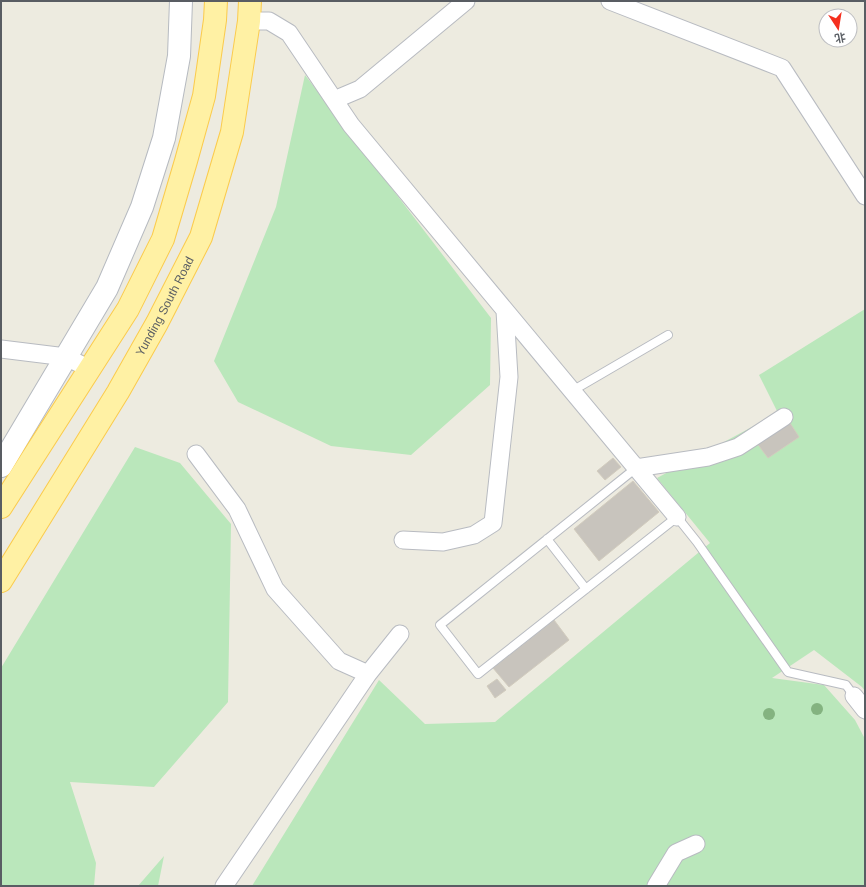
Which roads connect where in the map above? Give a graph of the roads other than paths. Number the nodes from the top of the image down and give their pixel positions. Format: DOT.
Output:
graph roads {
  1 [pos="181,1"];
  2 [pos="216,1"];
  3 [pos="466,1"];
  4 [pos="610,1"];
  5 [pos="249,11"];
  6 [pos="334,100"];
  7 [pos="865,196"];
  8 [pos="505,311"];
  9 [pos="668,335"];
  10 [pos="1,349"];
  11 [pos="66,357"];
  12 [pos="90,369"];
  13 [pos="572,391"];
  14 [pos="784,417"];
  15 [pos="196,454"];
  16 [pos="1,466"];
  17 [pos="636,468"];
  18 [pos="1,507"];
  19 [pos="677,517"];
  20 [pos="547,539"];
  21 [pos="403,540"];
  22 [pos="1,581"];
  23 [pos="586,589"];
  24 [pos="400,634"];
  25 [pos="368,674"];
  26 [pos="854,696"];
  27 [pos="865,710"];
  28 [pos="696,844"];
  29 [pos="224,886"];
  30 [pos="656,886"];
  1 -- 11 [label="street"];
  2 -- 12 [label="main road"];
  3 -- 6 [label="street"];
  4 -- 7 [label="street"];
  5 -- 6 [label="street"];
  5 -- 22 [label="main road, Yunding South Road"];
  6 -- 8 [label="street"];
  8 -- 13 [label="street"];
  8 -- 21 [label="street"];
  9 -- 13 [label="lane"];
  10 -- 11 [label="street"];
  11 -- 12 [label="street"];
  11 -- 16 [label="street"];
  12 -- 18 [label="main road"];
  13 -- 17 [label="street"];
  14 -- 17 [label="street"];
  15 -- 25 [label="street"];
  17 -- 19 [label="street"];
  17 -- 20 [label="lane"];
  19 -- 23 [label="lane"];
  19 -- 26 [label="lane"];
  20 -- 23 [label="lane"];
  20 -- 23 [label="lane"];
  24 -- 25 [label="street"];
  25 -- 29 [label="street"];
  26 -- 27 [label="street"];
  28 -- 30 [label="street"];
}
